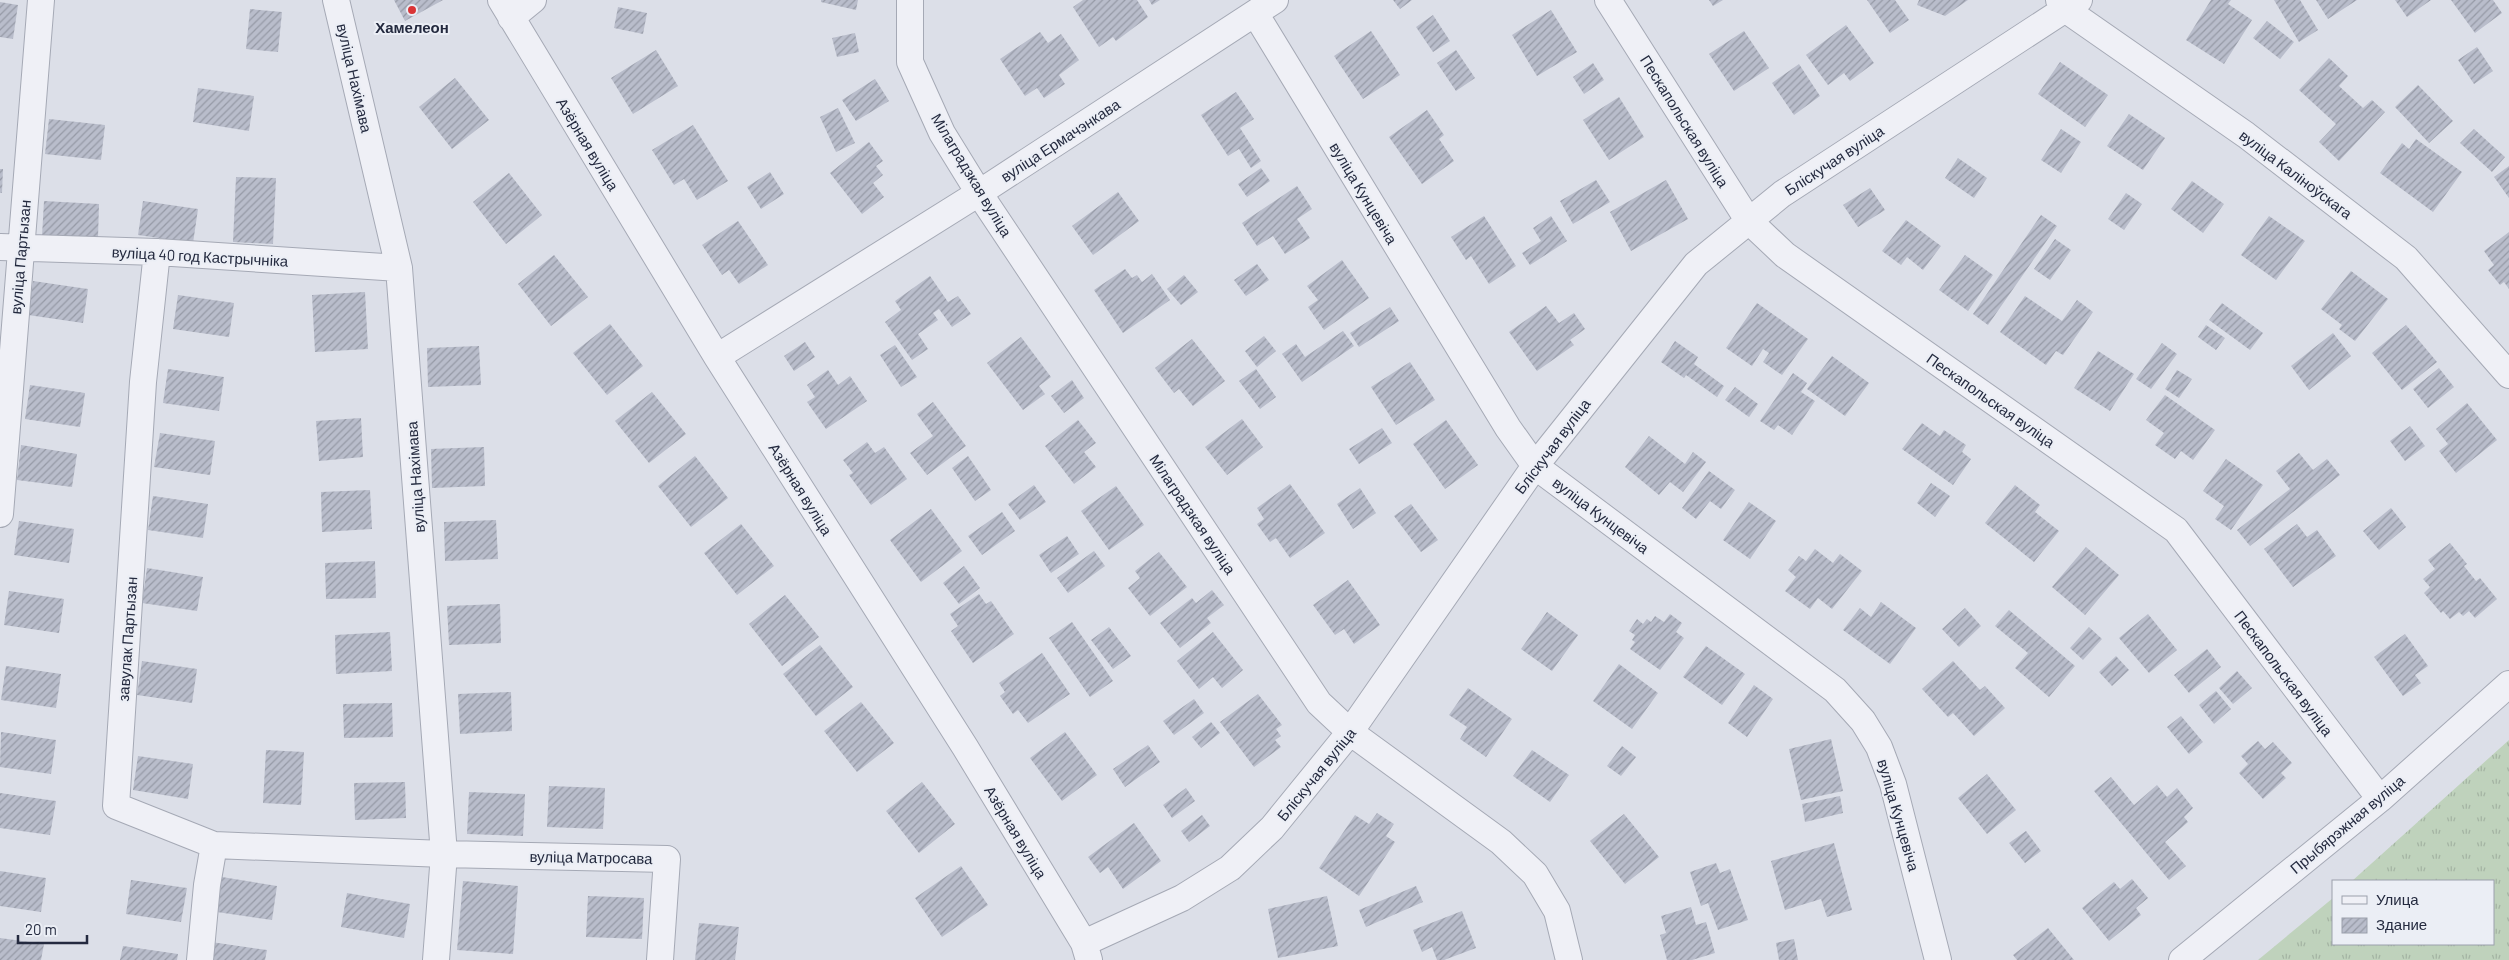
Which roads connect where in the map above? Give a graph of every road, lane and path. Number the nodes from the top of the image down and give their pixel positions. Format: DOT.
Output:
graph roads {
  1 [pos="41,0"];
  2 [pos="336,0"];
  3 [pos="533,0"];
  4 [pos="910,0"];
  5 [pos="1608,0"];
  6 [pos="2068,3"];
  7 [pos="1265,7"];
  8 [pos="506,9"];
  9 [pos="979,193"];
  10 [pos="1748,220"];
  11 [pos="10,248"];
  12 [pos="157,252"];
  13 [pos="399,268"];
  14 [pos="717,357"];
  15 [pos="2509,375"];
  16 [pos="1534,466"];
  17 [pos="0,514"];
  18 [pos="2509,684"];
  19 [pos="1350,732"];
  20 [pos="2380,799"];
  21 [pos="214,845"];
  22 [pos="444,854"];
  23 [pos="1086,952"];
  24 [pos="200,960"];
  25 [pos="436,960"];
  26 [pos="660,960"];
  27 [pos="1569,960"];
  28 [pos="1938,960"];
  29 [pos="2182,960"];
  1 -- 11 [label="street, вуліца Партызан"];
  2 -- 13 [label="street, вуліца Нахімава"];
  3 -- 8 [label="street, Азёрная вуліца"];
  4 -- 9 [label="street, Мілаградзкая вуліца"];
  5 -- 10 [label="street, Пескапольская вуліца"];
  6 -- 10 [label="street, Бліскучая вуліца"];
  6 -- 15 [label="street, вуліца Каліноўскага"];
  7 -- 9 [label="street, вуліца Ермачэнкава"];
  7 -- 16 [label="street, вуліца Кунцевіча"];
  8 -- 14 [label="street, Азёрная вуліца"];
  9 -- 14 [label="street, вуліца Ермачэнкава"];
  9 -- 19 [label="street, Мілаградзкая вуліца"];
  10 -- 16 [label="street, Бліскучая вуліца"];
  10 -- 20 [label="street, Пескапольская вуліца"];
  11 -- 12 [label="street, вуліца 40 год Кастрычніка"];
  11 -- 17 [label="street, вуліца Партызан"];
  12 -- 13 [label="street, вуліца 40 год Кастрычніка"];
  12 -- 21 [label="street, завулак Партызан"];
  13 -- 22 [label="street, вуліца Нахімава"];
  14 -- 23 [label="street, Азёрная вуліца"];
  16 -- 19 [label="street, Бліскучая вуліца"];
  16 -- 28 [label="street, вуліца Кунцевіча"];
  18 -- 20 [label="street, Прыбярэжная вуліца"];
  19 -- 23 [label="street, Бліскучая вуліца"];
  19 -- 27 [label="street, Мілаградзкая вуліца"];
  20 -- 29 [label="street, Прыбярэжная вуліца"];
  21 -- 22 [label="street"];
  21 -- 24 [label="street"];
  22 -- 25 [label="street, вуліца Нахімава"];
  22 -- 26 [label="street, вуліца Матросава"];
}
